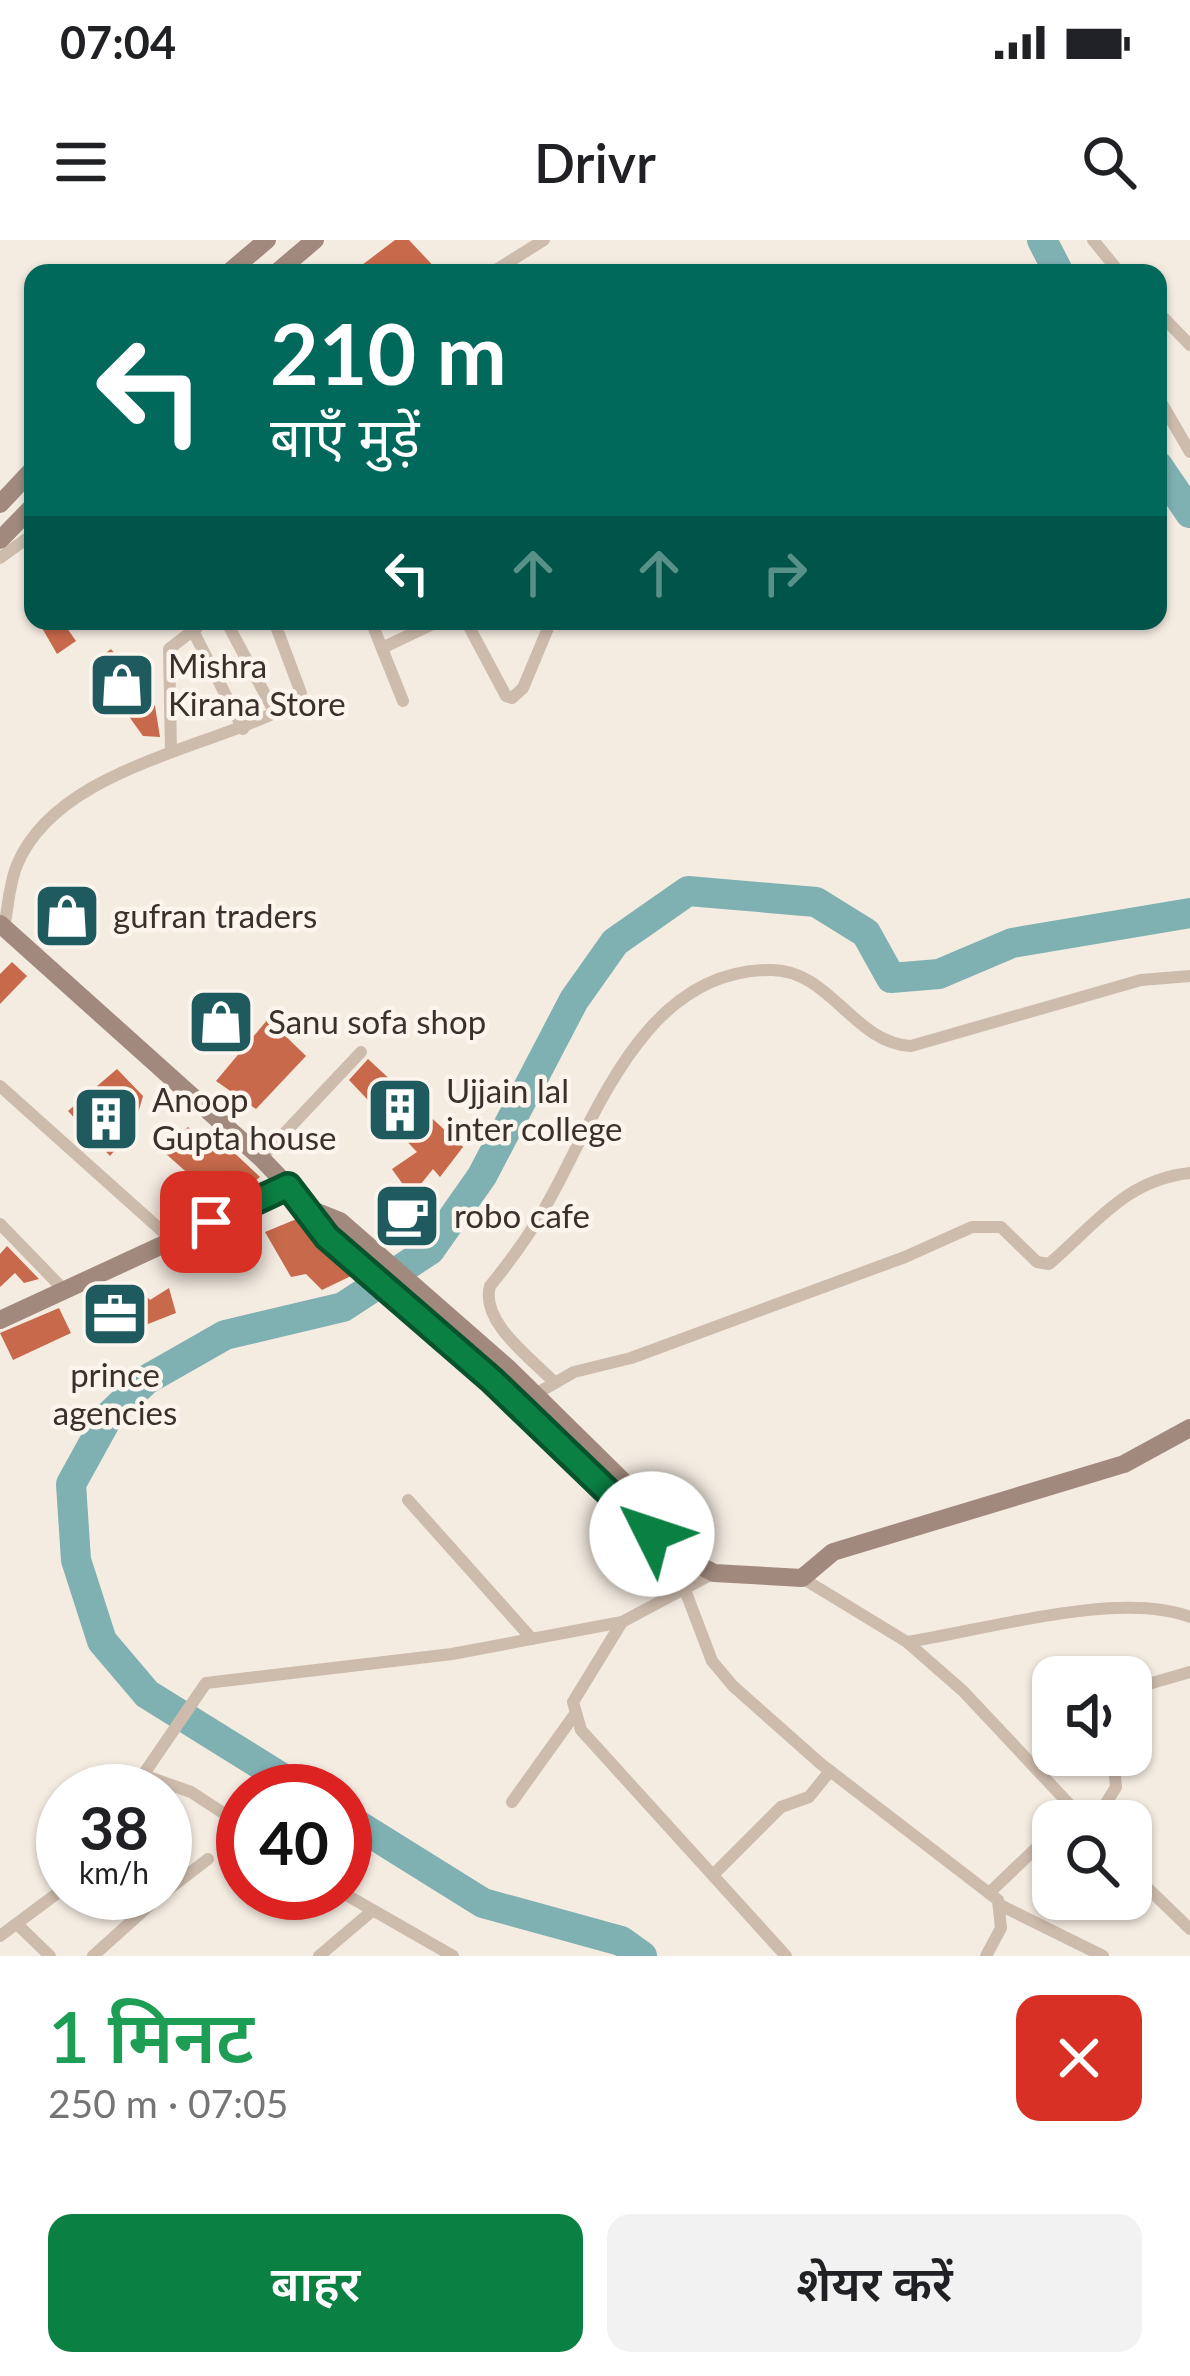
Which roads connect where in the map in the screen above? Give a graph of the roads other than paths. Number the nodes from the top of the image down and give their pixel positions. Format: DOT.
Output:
graph roads {
  1 [pos="267,240"];
  2 [pos="315,240"];
  3 [pos="544,240"];
  4 [pos="239,264"];
  5 [pos="287,264"];
  6 [pos="506,264"];
  7 [pos="1167,321"];
  8 [pos="1190,345"];
  9 [pos="1167,412"];
  10 [pos="1190,452"];
  11 [pos="24,479"];
  12 [pos="0,505"];
  13 [pos="24,515"];
  14 [pos="0,540"];
  15 [pos="24,541"];
  16 [pos="0,559"];
  17 [pos="187,630"];
  18 [pos="197,630"];
  19 [pos="231,630"];
  20 [pos="277,630"];
  21 [pos="374,630"];
  22 [pos="420,630"];
  23 [pos="471,630"];
  24 [pos="547,630"];
  25 [pos="382,648"];
  26 [pos="403,701"];
  27 [pos="275,713"];
  28 [pos="243,728"];
  29 [pos="171,752"];
  30 [pos="2,926"];
  31 [pos="1190,976"];
  32 [pos="361,1052"];
  33 [pos="0,1086"];
  34 [pos="261,1159"];
  35 [pos="1190,1173"];
  36 [pos="288,1186"];
  37 [pos="310,1209"];
  38 [pos="0,1224"];
  39 [pos="172,1240"];
  40 [pos="66,1293"];
  41 [pos="0,1320"];
  42 [pos="500,1374"];
  43 [pos="553,1381"];
  44 [pos="534,1395"];
  45 [pos="1190,1428"];
  46 [pos="407,1500"];
  47 [pos="691,1556"];
  48 [pos="713,1573"];
  49 [pos="802,1578"];
  50 [pos="686,1590"];
  51 [pos="1190,1617"];
  52 [pos="622,1622"];
  53 [pos="532,1639"];
  54 [pos="907,1642"];
  55 [pos="1190,1672"];
  56 [pos="1152,1683"];
  57 [pos="575,1714"];
  58 [pos="151,1764"];
  59 [pos="830,1771"];
  60 [pos="1059,1800"];
  61 [pos="512,1802"];
  62 [pos="1032,1852"];
  63 [pos="208,1859"];
  64 [pos="192,1871"];
  65 [pos="713,1875"];
  66 [pos="1152,1892"];
  67 [pos="989,1893"];
  68 [pos="1002,1906"];
  69 [pos="36,1910"];
  70 [pos="372,1911"];
  71 [pos="133,1920"];
  72 [pos="362,1920"];
  73 [pos="17,1924"];
  74 [pos="1190,1929"];
  75 [pos="0,1936"];
  76 [pos="50,1956"];
  77 [pos="93,1956"];
  78 [pos="320,1956"];
  79 [pos="453,1956"];
  80 [pos="786,1956"];
  81 [pos="986,1956"];
  82 [pos="1103,1956"];
  1 -- 4 [label="street"];
  2 -- 5 [label="street"];
  3 -- 6 [label="street"];
  7 -- 8 [label="street"];
  9 -- 10 [label="street"];
  11 -- 12 [label="street"];
  13 -- 14 [label="street"];
  15 -- 16 [label="street"];
  17 -- 29 [label="street"];
  18 -- 28 [label="street"];
  19 -- 27 [label="street"];
  20 -- 27 [label="street"];
  21 -- 25 [label="street"];
  22 -- 25 [label="street"];
  23 -- 24 [label="street"];
  25 -- 26 [label="street"];
  27 -- 28 [label="street"];
  28 -- 29 [label="street"];
  29 -- 30 [label="street"];
  30 -- 34 [label="street"];
  31 -- 43 [label="street"];
  32 -- 34 [label="street"];
  33 -- 39 [label="street"];
  34 -- 36 [label="street"];
  35 -- 43 [label="street"];
  36 -- 37 [label="street"];
  36 -- 39 [label="street"];
  37 -- 42 [label="street"];
  37 -- 42 [label="street"];
  38 -- 40 [label="street"];
  39 -- 40 [label="street"];
  40 -- 41 [label="street"];
  42 -- 44 [label="street"];
  42 -- 47 [label="street"];
  43 -- 44 [label="street"];
  44 -- 47 [label="street"];
  45 -- 49 [label="street"];
  46 -- 53 [label="street"];
  47 -- 48 [label="street"];
  48 -- 49 [label="street"];
  48 -- 50 [label="street"];
  49 -- 54 [label="street"];
  50 -- 52 [label="street"];
  50 -- 59 [label="street"];
  51 -- 54 [label="street"];
  52 -- 53 [label="street"];
  52 -- 57 [label="street"];
  53 -- 58 [label="street"];
  54 -- 60 [label="street"];
  55 -- 56 [label="street"];
  57 -- 61 [label="street"];
  57 -- 65 [label="street"];
  59 -- 65 [label="street"];
  59 -- 67 [label="street"];
  62 -- 67 [label="street"];
  63 -- 64 [label="street"];
  65 -- 80 [label="street"];
  66 -- 74 [label="street"];
  67 -- 68 [label="street"];
  68 -- 81 [label="street"];
  68 -- 82 [label="street"];
  69 -- 73 [label="street"];
  70 -- 79 [label="street"];
  71 -- 77 [label="street"];
  72 -- 78 [label="street"];
  73 -- 75 [label="street"];
  73 -- 76 [label="street"];
}
